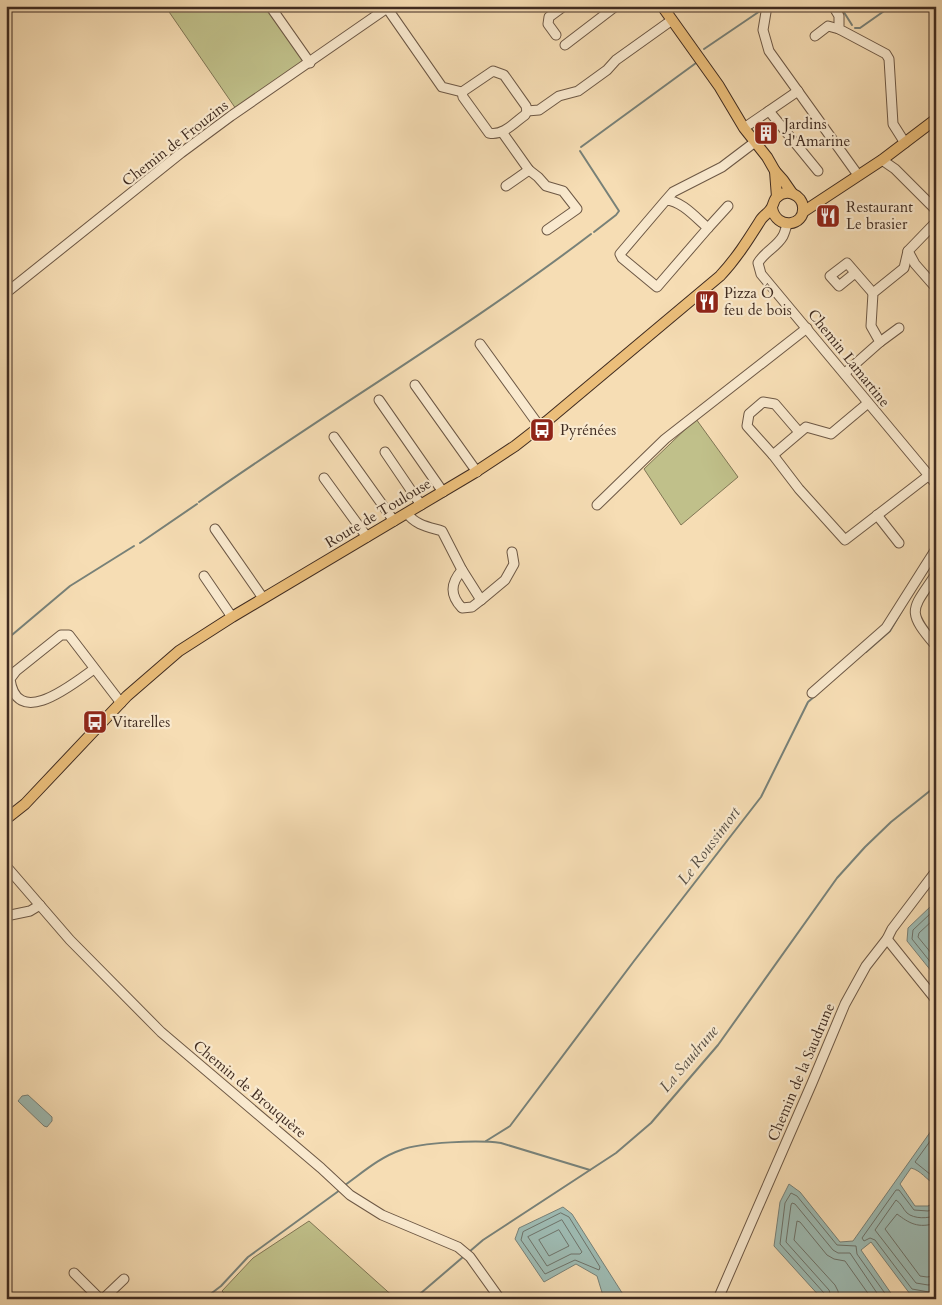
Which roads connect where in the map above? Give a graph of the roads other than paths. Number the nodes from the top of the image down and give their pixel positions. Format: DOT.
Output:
graph roads {
  1 [pos="270,6"];
  2 [pos="564,6"];
  3 [pos="616,6"];
  4 [pos="662,6"];
  5 [pos="833,6"];
  6 [pos="389,7"];
  7 [pos="767,8"];
  8 [pos="672,20"];
  9 [pos="839,28"];
  10 [pos="556,35"];
  11 [pos="815,36"];
  12 [pos="565,45"];
  13 [pos="310,63"];
  14 [pos="798,91"];
  15 [pos="462,92"];
  16 [pos="527,111"];
  17 [pos="770,111"];
  18 [pos="936,120"];
  19 [pos="744,128"];
  20 [pos="502,132"];
  21 [pos="755,142"];
  22 [pos="905,143"];
  23 [pos="892,153"];
  24 [pos="882,160"];
  25 [pos="895,169"];
  26 [pos="529,170"];
  27 [pos="775,171"];
  28 [pos="818,171"];
  29 [pos="858,175"];
  30 [pos="506,186"];
  31 [pos="680,189"];
  32 [pos="792,193"];
  33 [pos="777,197"];
  34 [pos="822,198"];
  35 [pos="666,200"];
  36 [pos="801,201"];
  37 [pos="678,204"];
  38 [pos="728,206"];
  39 [pos="936,210"];
  40 [pos="803,212"];
  41 [pos="774,213"];
  42 [pos="936,222"];
  43 [pos="788,224"];
  44 [pos="708,228"];
  45 [pos="547,230"];
  46 [pos="908,251"];
  47 [pos="855,273"];
  48 [pos="936,288"];
  49 [pos="6,293"];
  50 [pos="873,293"];
  51 [pos="807,328"];
  52 [pos="899,328"];
  53 [pos="880,342"];
  54 [pos="480,344"];
  55 [pos="845,373"];
  56 [pos="415,385"];
  57 [pos="379,400"];
  58 [pos="868,403"];
  59 [pos="540,427"];
  60 [pos="799,432"];
  61 [pos="334,437"];
  62 [pos="386,452"];
  63 [pos="773,455"];
  64 [pos="477,472"];
  65 [pos="928,476"];
  66 [pos="324,478"];
  67 [pos="936,484"];
  68 [pos="443,492"];
  69 [pos="421,505"];
  70 [pos="596,505"];
  71 [pos="407,513"];
  72 [pos="877,515"];
  73 [pos="394,521"];
  74 [pos="215,529"];
  75 [pos="367,538"];
  76 [pos="899,543"];
  77 [pos="936,549"];
  78 [pos="512,552"];
  79 [pos="462,570"];
  80 [pos="936,574"];
  81 [pos="204,576"];
  82 [pos="263,598"];
  83 [pos="481,600"];
  84 [pos="232,617"];
  85 [pos="936,646"];
  86 [pos="94,669"];
  87 [pos="812,693"];
  88 [pos="120,703"];
  89 [pos="6,819"];
  90 [pos="6,866"];
  91 [pos="936,871"];
  92 [pos="40,905"];
  93 [pos="6,916"];
  94 [pos="887,939"];
  95 [pos="936,1000"];
  96 [pos="74,1274"];
  97 [pos="124,1279"];
  98 [pos="102,1299"];
  99 [pos="500,1299"];
  100 [pos="718,1299"];
  1 -- 13 [label="street"];
  2 -- 10 [label="street"];
  3 -- 12 [label="street"];
  4 -- 8 [label="main road"];
  5 -- 9 [label="street"];
  6 -- 13 [label="street, Chemin de Frouzins"];
  6 -- 15 [label="street"];
  7 -- 14 [label="street"];
  8 -- 16 [label="street"];
  8 -- 19 [label="main road"];
  9 -- 11 [label="street"];
  9 -- 22 [label="street"];
  13 -- 49 [label="street, Chemin de Frouzins"];
  14 -- 17 [label="street"];
  14 -- 29 [label="street"];
  15 -- 16 [label="street"];
  15 -- 20 [label="street"];
  16 -- 20 [label="street"];
  17 -- 19 [label="street"];
  17 -- 28 [label="street"];
  18 -- 22 [label="main road"];
  19 -- 21 [label="main road"];
  20 -- 26 [label="street"];
  21 -- 27 [label="main road"];
  21 -- 31 [label="street"];
  22 -- 23 [label="main road"];
  23 -- 24 [label="main road"];
  23 -- 25 [label="street"];
  24 -- 25 [label="street"];
  24 -- 29 [label="main road"];
  25 -- 39 [label="street"];
  26 -- 30 [label="street"];
  26 -- 45 [label="street"];
  27 -- 32 [label="main road"];
  27 -- 33 [label="main road"];
  29 -- 34 [label="main road"];
  31 -- 35 [label="street"];
  31 -- 37 [label="street"];
  32 -- 33 [label="main road"];
  32 -- 36 [label="main road"];
  33 -- 41 [label="main road"];
  34 -- 36 [label="main road"];
  34 -- 40 [label="main road"];
  35 -- 37 [label="street"];
  35 -- 44 [label="street"];
  36 -- 40 [label="main road"];
  37 -- 44 [label="street"];
  38 -- 44 [label="street"];
  40 -- 43 [label="main road"];
  41 -- 43 [label="main road"];
  41 -- 59 [label="main road, Route de Toulouse"];
  42 -- 46 [label="street"];
  43 -- 51 [label="street, Chemin Lamartine"];
  46 -- 48 [label="street"];
  46 -- 50 [label="street"];
  47 -- 50 [label="street"];
  50 -- 53 [label="street"];
  51 -- 55 [label="street, Chemin Lamartine"];
  51 -- 70 [label="street"];
  52 -- 53 [label="street"];
  53 -- 55 [label="street"];
  54 -- 59 [label="street"];
  55 -- 58 [label="street, Chemin Lamartine"];
  56 -- 64 [label="street"];
  57 -- 68 [label="street"];
  58 -- 60 [label="street"];
  58 -- 65 [label="street, Chemin Lamartine"];
  59 -- 64 [label="main road, Route de Toulouse"];
  60 -- 63 [label="street"];
  60 -- 63 [label="street"];
  61 -- 73 [label="street"];
  62 -- 69 [label="street"];
  63 -- 72 [label="street"];
  64 -- 68 [label="main road, Route de Toulouse"];
  65 -- 67 [label="street, Chemin Lamartine"];
  65 -- 72 [label="street"];
  66 -- 75 [label="street"];
  68 -- 69 [label="main road, Route de Toulouse"];
  69 -- 71 [label="main road, Route de Toulouse"];
  71 -- 73 [label="main road, Route de Toulouse"];
  71 -- 79 [label="street"];
  72 -- 76 [label="street"];
  73 -- 75 [label="main road, Route de Toulouse"];
  74 -- 82 [label="street"];
  75 -- 82 [label="main road, Route de Toulouse"];
  77 -- 87 [label="street"];
  78 -- 83 [label="street"];
  79 -- 83 [label="street"];
  79 -- 83 [label="street"];
  80 -- 85 [label="street"];
  81 -- 84 [label="street"];
  82 -- 84 [label="main road, Route de Toulouse"];
  84 -- 88 [label="main road, Route de Toulouse"];
  86 -- 86 [label="street"];
  86 -- 88 [label="street"];
  88 -- 89 [label="main road, Route de Toulouse"];
  90 -- 92 [label="street, Chemin de Brouquère"];
  91 -- 94 [label="street, Chemin de la Saudrune"];
  92 -- 93 [label="street"];
  92 -- 99 [label="street, Chemin de Brouquère"];
  94 -- 95 [label="street"];
  94 -- 100 [label="street, Chemin de la Saudrune"];
  96 -- 98 [label="street"];
  97 -- 98 [label="street"];
}
